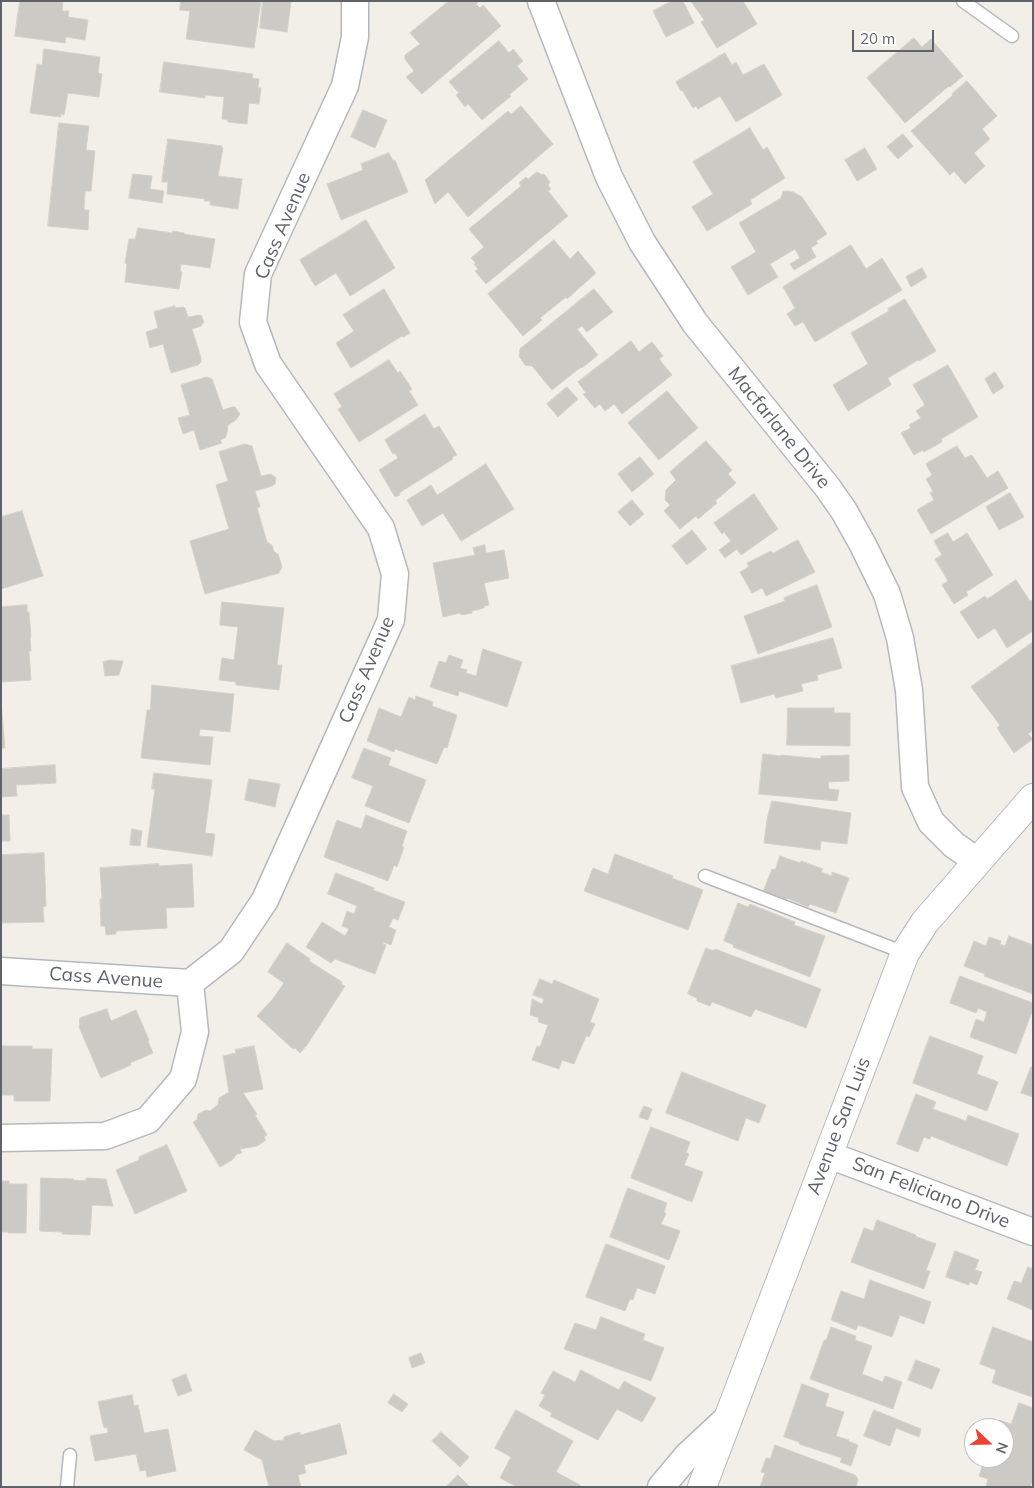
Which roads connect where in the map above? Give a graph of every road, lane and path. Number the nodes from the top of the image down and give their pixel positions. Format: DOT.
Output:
graph roads {
  1 [pos="355,1"];
  2 [pos="541,1"];
  3 [pos="964,1"];
  4 [pos="1012,36"];
  5 [pos="1033,798"];
  6 [pos="977,861"];
  7 [pos="705,876"];
  8 [pos="905,953"];
  9 [pos="1,971"];
  10 [pos="190,984"];
  11 [pos="1,1138"];
  12 [pos="828,1155"];
  13 [pos="1033,1232"];
  14 [pos="729,1417"];
  15 [pos="70,1455"];
  16 [pos="67,1487"];
  17 [pos="661,1487"];
  18 [pos="702,1487"];
  1 -- 10 [label="street, Cass Avenue"];
  2 -- 6 [label="street, Macfarlane Drive"];
  3 -- 4 [label="lane"];
  5 -- 6 [label="street, Avenue San Luis"];
  6 -- 8 [label="street, Avenue San Luis"];
  7 -- 8 [label="lane"];
  8 -- 12 [label="street, Avenue San Luis"];
  9 -- 10 [label="street, Cass Avenue"];
  10 -- 11 [label="street"];
  12 -- 13 [label="street, San Feliciano Drive"];
  12 -- 14 [label="street, Avenue San Luis"];
  14 -- 17 [label="street"];
  14 -- 18 [label="street, Avenue San Luis"];
  15 -- 16 [label="lane"];
}
